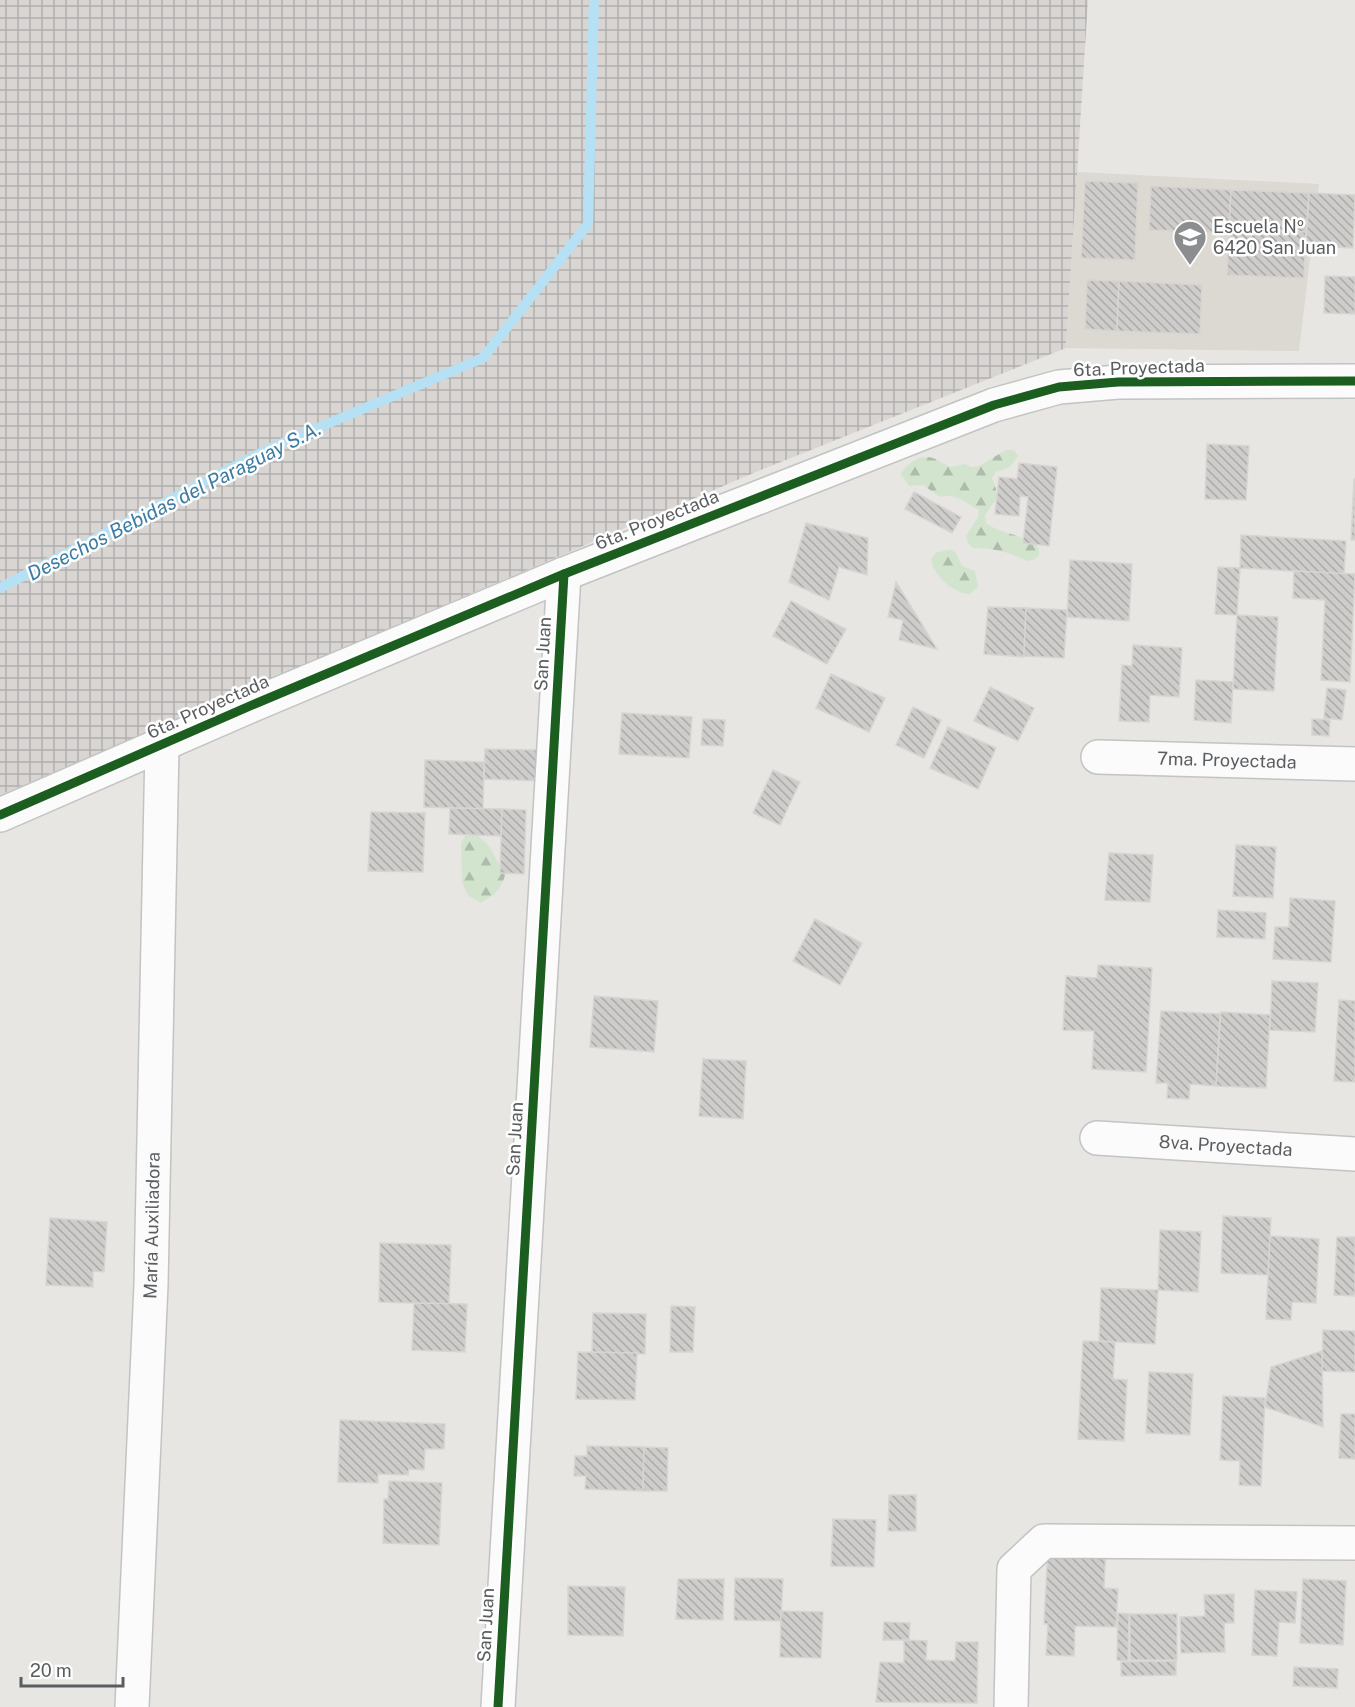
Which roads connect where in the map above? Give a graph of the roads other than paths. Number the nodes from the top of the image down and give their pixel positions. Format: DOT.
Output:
graph roads {
  1 [pos="1355,381"];
  2 [pos="564,574"];
  3 [pos="162,746"];
  4 [pos="1098,757"];
  5 [pos="1355,764"];
  6 [pos="0,815"];
  7 [pos="1097,1138"];
  8 [pos="1355,1154"];
  9 [pos="1355,1543"];
  10 [pos="132,1707"];
  11 [pos="498,1707"];
  12 [pos="1011,1707"];
  1 -- 2 [label="street, 6ta. Proyectada"];
  2 -- 3 [label="street, 6ta. Proyectada"];
  2 -- 11 [label="street, San Juan"];
  3 -- 6 [label="street, 6ta. Proyectada"];
  3 -- 10 [label="street, María Auxiliadora"];
  4 -- 5 [label="street, 7ma. Proyectada"];
  7 -- 8 [label="street, 8va. Proyectada"];
  9 -- 12 [label="street"];
}
